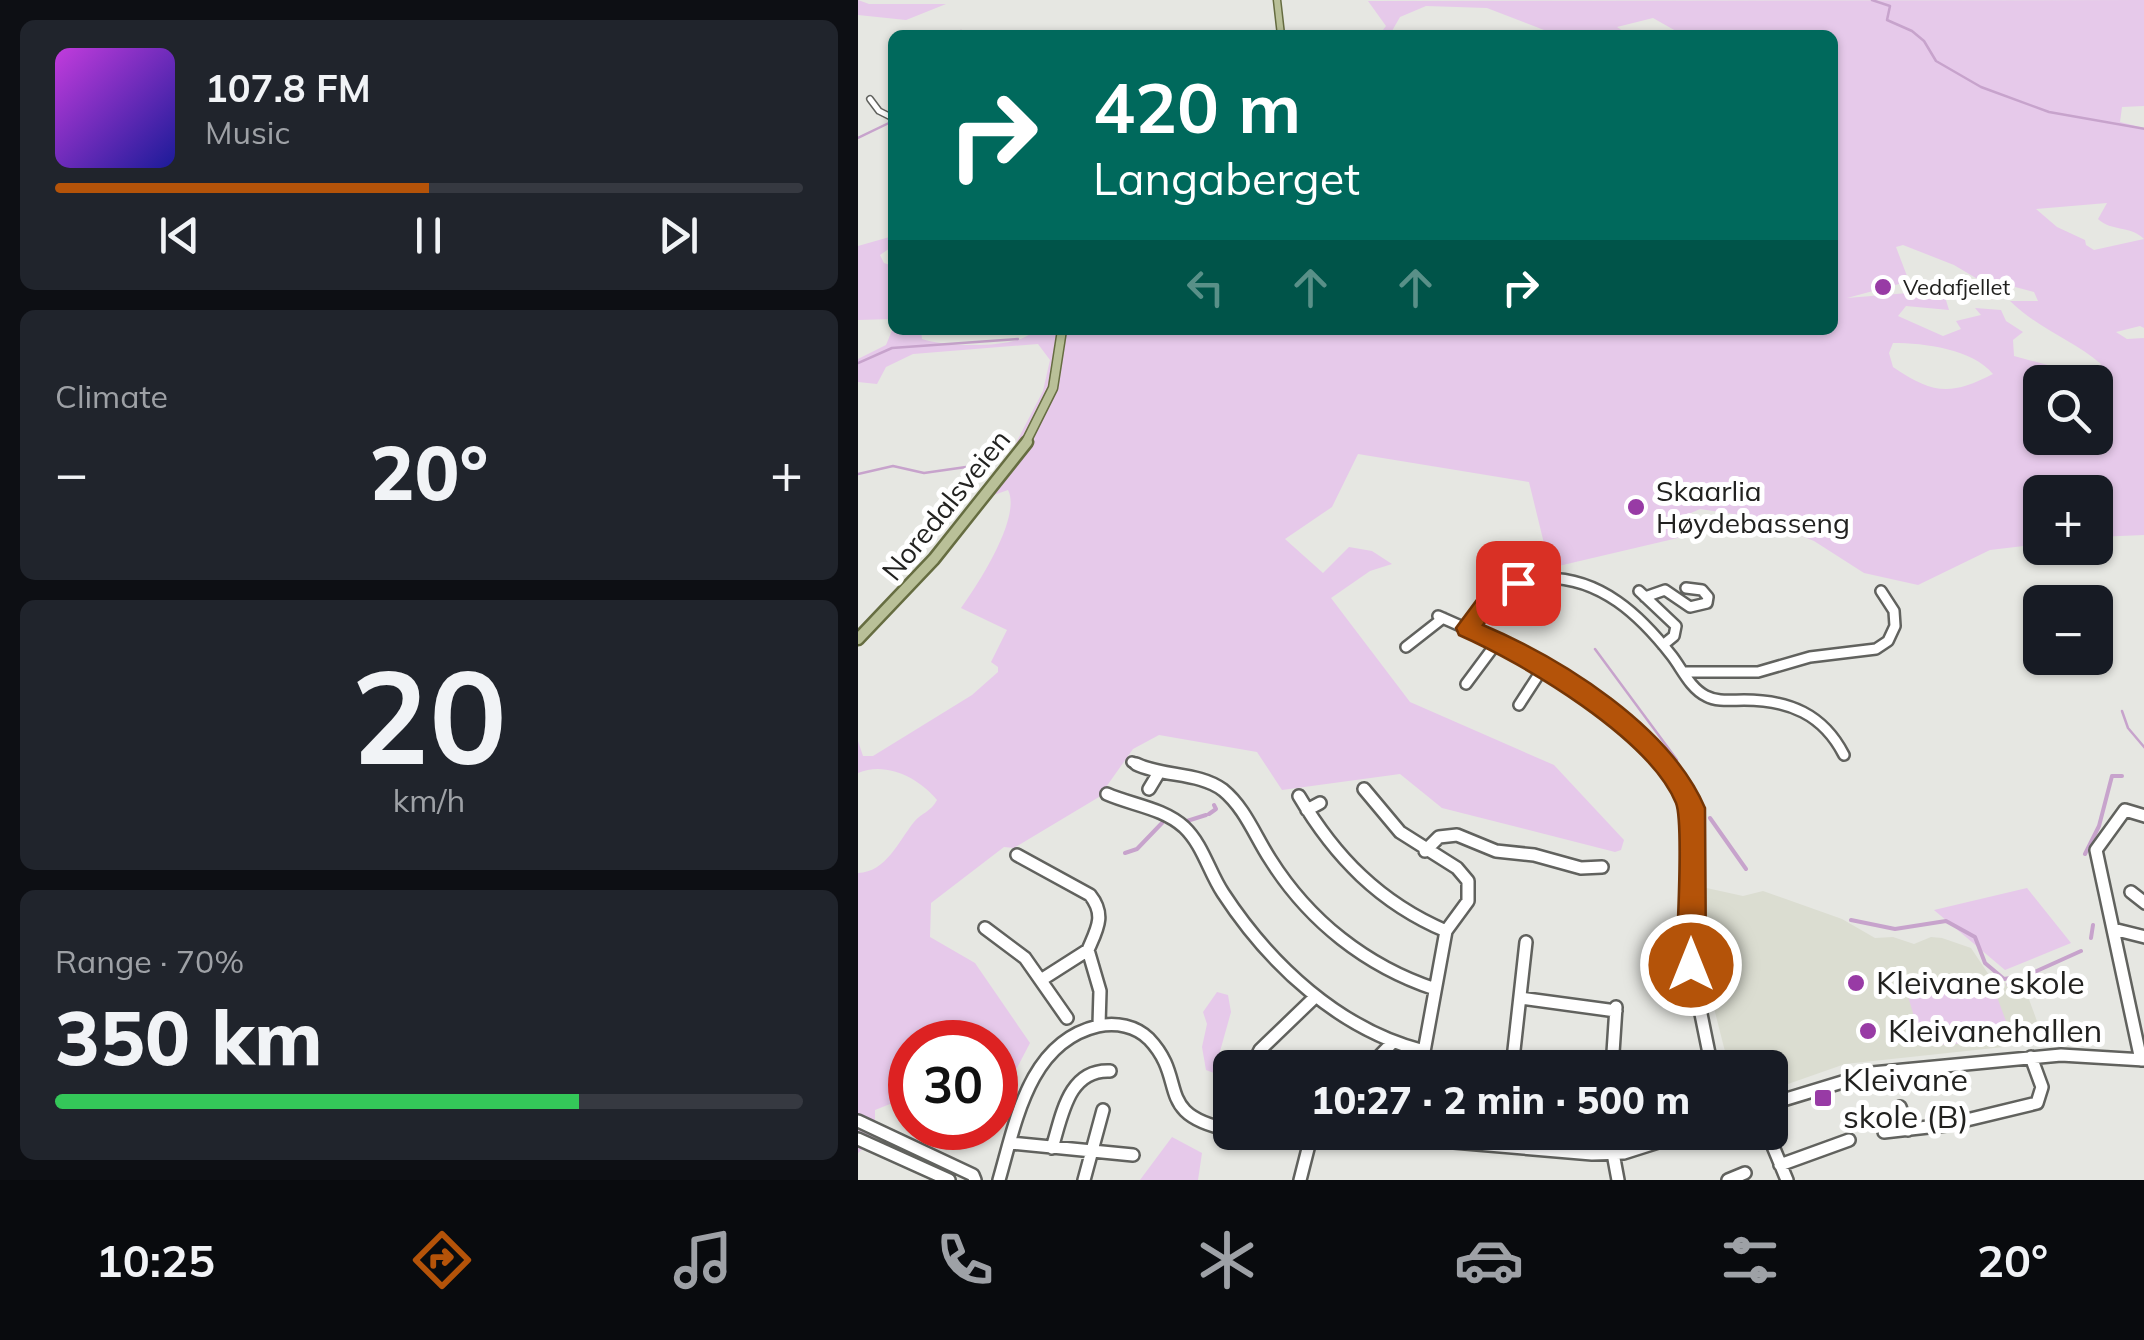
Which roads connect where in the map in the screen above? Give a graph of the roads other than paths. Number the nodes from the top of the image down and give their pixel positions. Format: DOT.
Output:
graph roads {
  1 [pos="1277,0"];
  2 [pos="1280,30"];
  3 [pos="870,99"];
  4 [pos="888,116"];
  5 [pos="1061,335"];
  6 [pos="1686,588"];
  7 [pos="1881,591"];
  8 [pos="1468,628"];
  9 [pos="858,639"];
  10 [pos="1498,642"];
  11 [pos="1662,645"];
  12 [pos="1406,647"];
  13 [pos="1543,668"];
  14 [pos="1685,672"];
  15 [pos="1466,684"];
  16 [pos="1519,705"];
  17 [pos="1844,755"];
  18 [pos="1132,762"];
  19 [pos="1158,774"];
  20 [pos="1149,789"];
  21 [pos="1382,789"];
  22 [pos="1367,793"];
  23 [pos="1107,794"];
  24 [pos="1299,796"];
  25 [pos="1320,803"];
  26 [pos="1306,810"];
  27 [pos="2144,816"];
  28 [pos="1425,851"];
  29 [pos="1017,855"];
  30 [pos="1602,867"];
  31 [pos="2131,892"];
  32 [pos="2144,902"];
  33 [pos="985,928"];
  34 [pos="2112,929"];
  35 [pos="1446,931"];
  36 [pos="2144,936"];
  37 [pos="1526,942"];
  38 [pos="1088,950"];
  39 [pos="1041,980"];
  40 [pos="1435,989"];
  41 [pos="1315,997"];
  42 [pos="1520,998"];
  43 [pos="1067,1018"];
  44 [pos="1098,1025"];
  45 [pos="1393,1042"];
  46 [pos="1260,1050"];
  47 [pos="1385,1050"];
  48 [pos="1421,1050"];
  49 [pos="1424,1050"];
  50 [pos="1514,1050"];
  51 [pos="1613,1050"];
  52 [pos="1708,1050"];
  53 [pos="2031,1057"];
  54 [pos="2143,1060"];
  55 [pos="1110,1071"];
  56 [pos="1851,1077"];
  57 [pos="1788,1098"];
  58 [pos="1900,1107"];
  59 [pos="1104,1110"];
  60 [pos="858,1121"];
  61 [pos="1018,1121"];
  62 [pos="1213,1126"];
  63 [pos="1908,1130"];
  64 [pos="1884,1132"];
  65 [pos="858,1139"];
  66 [pos="1849,1140"];
  67 [pos="1018,1145"];
  68 [pos="1052,1148"];
  69 [pos="1008,1150"];
  70 [pos="1308,1150"];
  71 [pos="1567,1150"];
  72 [pos="1611,1150"];
  73 [pos="1626,1150"];
  74 [pos="1773,1150"];
  75 [pos="1092,1153"];
  76 [pos="1612,1154"];
  77 [pos="1132,1155"];
  78 [pos="1780,1166"];
  79 [pos="1746,1174"];
  80 [pos="949,1180"];
  81 [pos="975,1180"];
  82 [pos="999,1180"];
  83 [pos="1084,1180"];
  84 [pos="1300,1180"];
  85 [pos="1618,1180"];
  86 [pos="1728,1180"];
  87 [pos="1787,1180"];
  1 -- 2 [label="main road"];
  3 -- 4 [label="street"];
  5 -- 9 [label="main road, Noredalsveien"];
  6 -- 11 [label="street"];
  7 -- 14 [label="street"];
  8 -- 10 [label="street"];
  8 -- 11 [label="street"];
  8 -- 12 [label="street"];
  10 -- 13 [label="street"];
  10 -- 15 [label="street"];
  11 -- 14 [label="street"];
  13 -- 16 [label="street"];
  13 -- 52 [label="street"];
  14 -- 17 [label="street"];
  18 -- 19 [label="street"];
  19 -- 20 [label="street"];
  19 -- 40 [label="street"];
  21 -- 22 [label="street"];
  22 -- 28 [label="street"];
  23 -- 41 [label="street"];
  24 -- 26 [label="street"];
  25 -- 26 [label="street"];
  26 -- 35 [label="street"];
  27 -- 34 [label="street"];
  28 -- 30 [label="street"];
  28 -- 35 [label="street"];
  29 -- 38 [label="street"];
  31 -- 32 [label="street"];
  33 -- 39 [label="street"];
  34 -- 36 [label="street"];
  34 -- 54 [label="street"];
  35 -- 40 [label="street"];
  37 -- 42 [label="street"];
  38 -- 39 [label="street"];
  38 -- 44 [label="street"];
  39 -- 43 [label="street"];
  40 -- 49 [label="street"];
  41 -- 45 [label="street"];
  41 -- 46 [label="street"];
  42 -- 50 [label="street"];
  42 -- 51 [label="street"];
  44 -- 61 [label="street"];
  44 -- 62 [label="street"];
  45 -- 47 [label="street"];
  45 -- 48 [label="street"];
  53 -- 54 [label="street"];
  53 -- 56 [label="street"];
  53 -- 63 [label="street"];
  55 -- 68 [label="street"];
  56 -- 57 [label="street"];
  58 -- 63 [label="street"];
  59 -- 75 [label="street"];
  60 -- 81 [label="street"];
  63 -- 64 [label="street"];
  65 -- 80 [label="street"];
  66 -- 78 [label="street"];
  67 -- 68 [label="street"];
  68 -- 75 [label="street"];
  69 -- 82 [label="street"];
  70 -- 84 [label="street"];
  71 -- 76 [label="street"];
  72 -- 76 [label="street"];
  73 -- 76 [label="street"];
  74 -- 78 [label="street"];
  75 -- 77 [label="street"];
  75 -- 83 [label="street"];
  76 -- 85 [label="street"];
  78 -- 87 [label="street"];
  79 -- 86 [label="street"];
}
